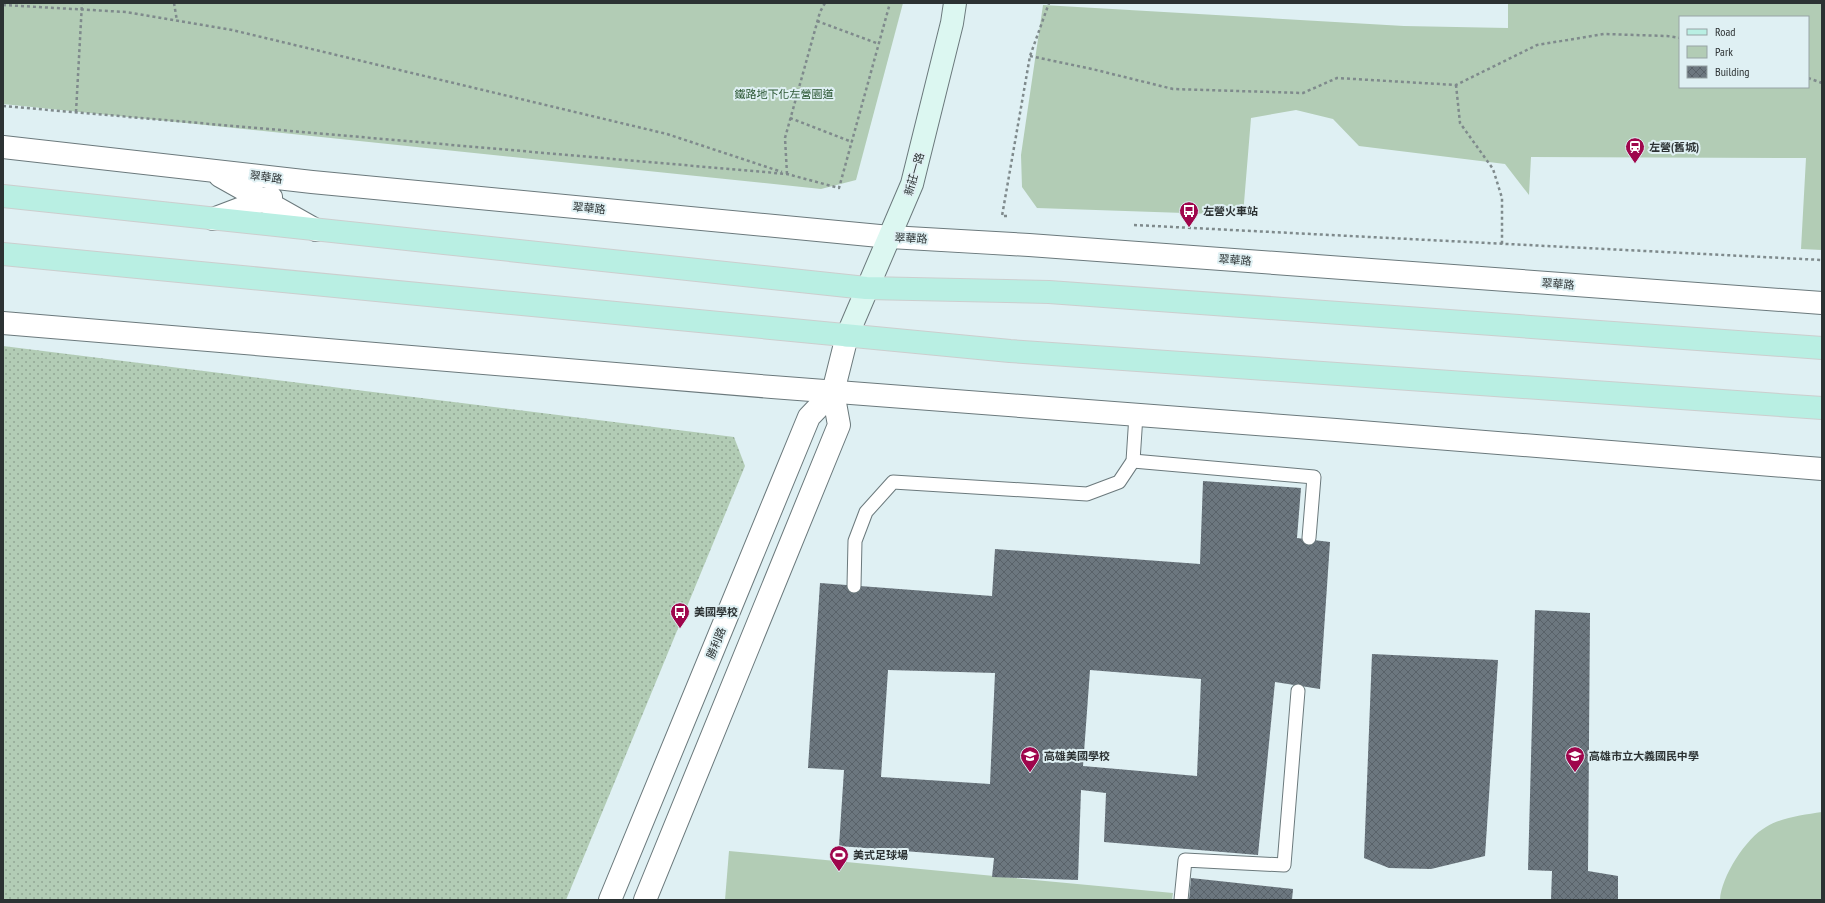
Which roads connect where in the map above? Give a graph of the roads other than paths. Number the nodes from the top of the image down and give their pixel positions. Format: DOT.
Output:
graph roads {
  1 [pos="955,3"];
  2 [pos="3,147"];
  3 [pos="210,170"];
  4 [pos="312,182"];
  5 [pos="3,196"];
  6 [pos="263,200"];
  7 [pos="212,219"];
  8 [pos="316,230"];
  9 [pos="890,237"];
  10 [pos="3,254"];
  11 [pos="866,288"];
  12 [pos="1822,303"];
  13 [pos="3,323"];
  14 [pos="847,336"];
  15 [pos="1822,348"];
  16 [pos="833,392"];
  17 [pos="1822,408"];
  18 [pos="1136,415"];
  19 [pos="1133,461"];
  20 [pos="1822,469"];
  21 [pos="1309,538"];
  22 [pos="854,586"];
  23 [pos="1298,691"];
  24 [pos="610,900"];
  25 [pos="645,900"];
  26 [pos="1181,900"];
  1 -- 9 [label="street, 新莊一路"];
  2 -- 3 [label="street, 翠華路"];
  3 -- 4 [label="street, 翠華路"];
  3 -- 6 [label="street"];
  4 -- 6 [label="street"];
  4 -- 9 [label="street, 翠華路"];
  5 -- 7 [label="main road"];
  6 -- 7 [label="street"];
  6 -- 8 [label="street"];
  7 -- 8 [label="main road"];
  8 -- 11 [label="main road"];
  9 -- 11 [label="street, 新莊一路"];
  9 -- 12 [label="street, 翠華路"];
  10 -- 14 [label="main road"];
  11 -- 14 [label="street, 新莊一路"];
  11 -- 15 [label="main road"];
  13 -- 16 [label="street"];
  14 -- 16 [label="street, 勝利路"];
  14 -- 17 [label="main road"];
  16 -- 18 [label="street"];
  16 -- 24 [label="street, 勝利路"];
  16 -- 25 [label="street, 勝利路"];
  18 -- 19 [label="lane"];
  18 -- 20 [label="street"];
  19 -- 21 [label="lane"];
  19 -- 22 [label="lane"];
  23 -- 26 [label="lane"];
}
